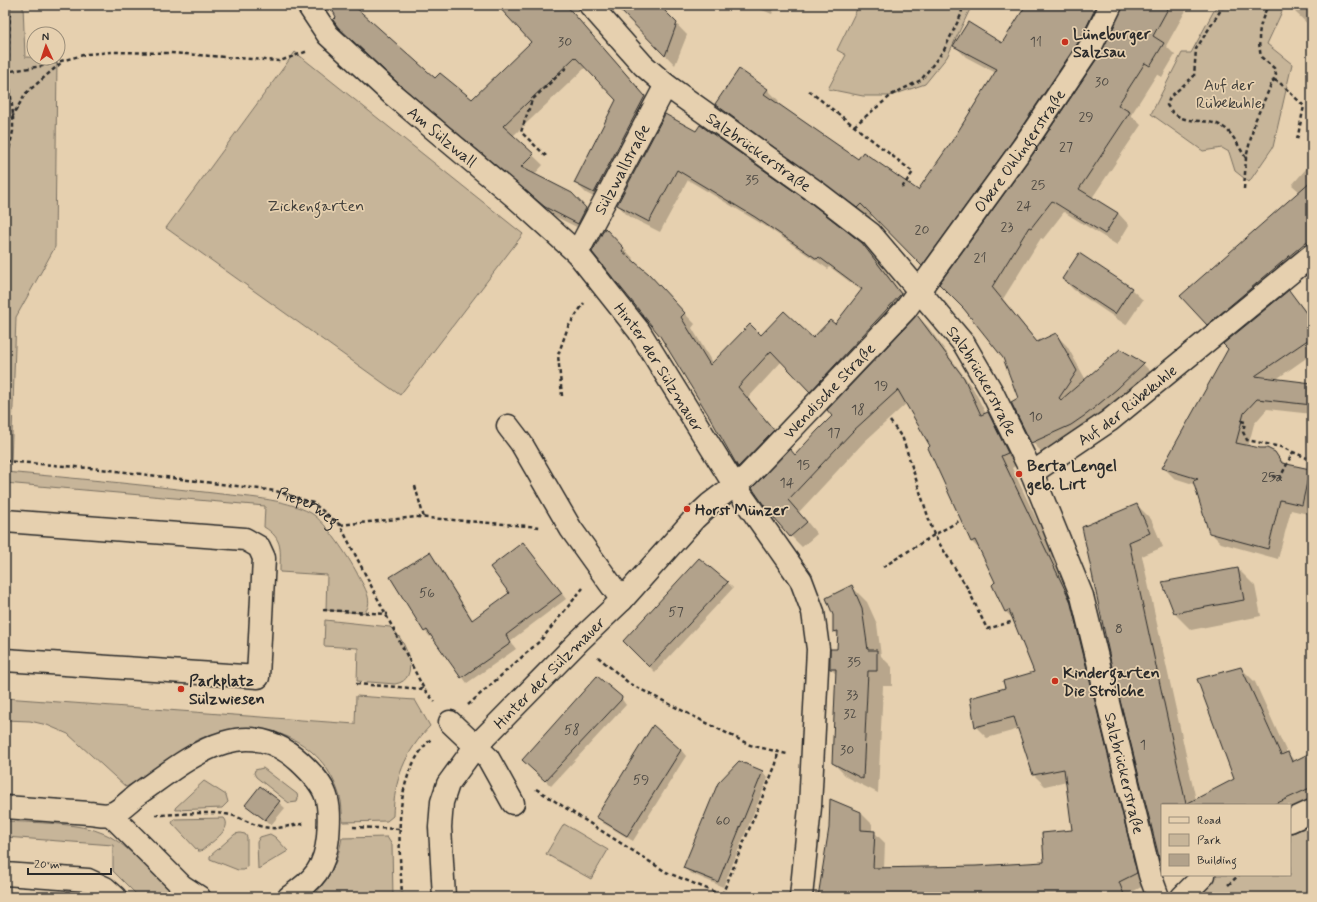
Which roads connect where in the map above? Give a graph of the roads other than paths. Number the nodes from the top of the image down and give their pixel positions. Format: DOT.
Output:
graph roads {
  1 [pos="590,5"];
  2 [pos="1111,5"];
  3 [pos="310,10"];
  4 [pos="666,85"];
  5 [pos="577,253"];
  6 [pos="1312,255"];
  7 [pos="919,291"];
  8 [pos="508,426"];
  9 [pos="1032,473"];
  10 [pos="735,486"];
  11 [pos="5,521"];
  12 [pos="622,600"];
  13 [pos="5,660"];
  14 [pos="450,722"];
  15 [pos="475,747"];
  16 [pos="513,803"];
  17 [pos="5,807"];
  18 [pos="1312,811"];
  19 [pos="110,814"];
  20 [pos="1291,821"];
  21 [pos="5,874"];
  22 [pos="1203,876"];
  23 [pos="115,897"];
  24 [pos="199,897"];
  25 [pos="289,897"];
  26 [pos="444,897"];
  27 [pos="801,897"];
  28 [pos="1158,897"];
  29 [pos="1182,897"];
  1 -- 4 [label="street, Salzbrückerstraße"];
  2 -- 7 [label="street, Obere Ohlingerstraße"];
  3 -- 5 [label="street, Am Sülzwall"];
  4 -- 5 [label="street, Sülzwallstraße"];
  4 -- 7 [label="street, Salzbrückerstraße"];
  5 -- 10 [label="street, Hinter der Sülzmauer"];
  6 -- 9 [label="street, Auf der Rübekuhle"];
  7 -- 9 [label="street, Salzbrückerstraße"];
  7 -- 10 [label="street, Wendische Straße"];
  8 -- 12 [label="street"];
  9 -- 28 [label="street, Salzbrückerstraße"];
  10 -- 12 [label="street, Hinter der Sülzmauer"];
  10 -- 27 [label="street, Hinter der Sülzmauer"];
  11 -- 13 [label="street"];
  12 -- 15 [label="street, Hinter der Sülzmauer"];
  14 -- 15 [label="street"];
  15 -- 16 [label="street"];
  15 -- 26 [label="street, Hinter der Sülzmauer"];
  17 -- 19 [label="street"];
  18 -- 20 [label="street"];
  19 -- 24 [label="street"];
  19 -- 25 [label="street"];
  21 -- 23 [label="street"];
  22 -- 29 [label="street"];
}
